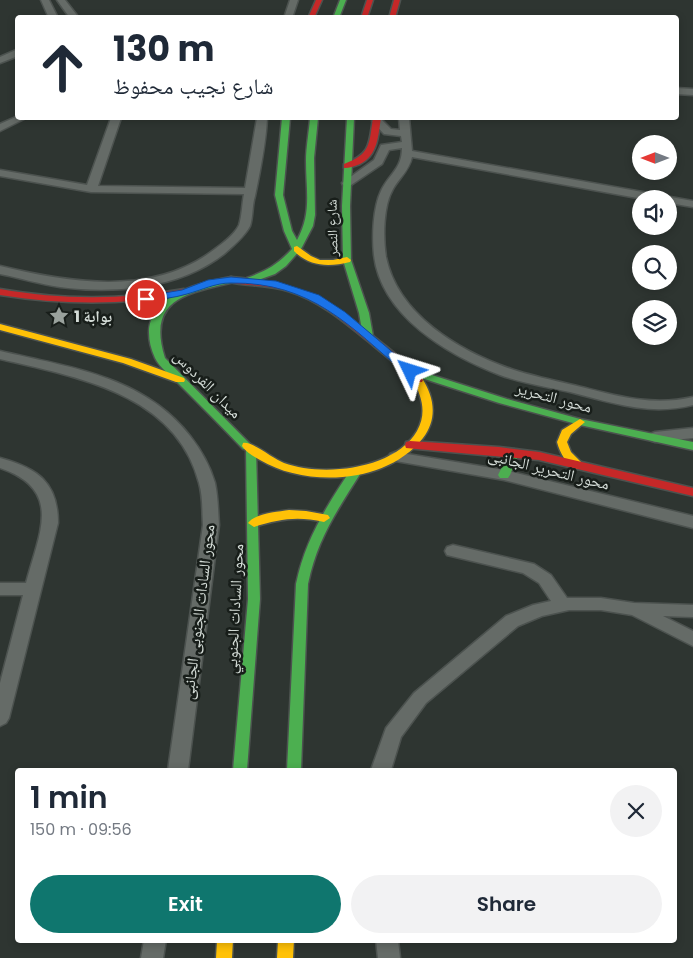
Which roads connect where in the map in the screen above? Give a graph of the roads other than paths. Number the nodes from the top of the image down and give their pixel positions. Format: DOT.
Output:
graph roads {
  1 [pos="45,0"];
  2 [pos="61,0"];
  3 [pos="294,0"];
  4 [pos="319,0"];
  5 [pos="343,0"];
  6 [pos="370,0"];
  7 [pos="397,0"];
  8 [pos="52,15"];
  9 [pos="72,15"];
  10 [pos="289,15"];
  11 [pos="313,15"];
  12 [pos="337,15"];
  13 [pos="365,15"];
  14 [pos="393,15"];
  15 [pos="15,45"];
  16 [pos="15,53"];
  17 [pos="1,56"];
  18 [pos="15,63"];
  19 [pos="679,91"];
  20 [pos="693,92"];
  21 [pos="17,120"];
  22 [pos="115,120"];
  23 [pos="262,120"];
  24 [pos="286,120"];
  25 [pos="314,120"];
  26 [pos="350,120"];
  27 [pos="377,120"];
  28 [pos="404,120"];
  29 [pos="0,128"];
  30 [pos="406,143"];
  31 [pos="347,166"];
  32 [pos="0,173"];
  33 [pos="347,183"];
  34 [pos="91,189"];
  35 [pos="251,191"];
  36 [pos="632,192"];
  37 [pos="677,201"];
  38 [pos="693,204"];
  39 [pos="297,249"];
  40 [pos="347,260"];
  41 [pos="0,270"];
  42 [pos="250,280"];
  43 [pos="0,292"];
  44 [pos="184,292"];
  45 [pos="0,327"];
  46 [pos="368,336"];
  47 [pos="0,355"];
  48 [pos="410,371"];
  49 [pos="180,380"];
  50 [pos="693,400"];
  51 [pos="580,422"];
  52 [pos="693,432"];
  53 [pos="653,437"];
  54 [pos="410,445"];
  55 [pos="693,446"];
  56 [pos="250,450"];
  57 [pos="514,453"];
  58 [pos="395,457"];
  59 [pos="0,463"];
  60 [pos="578,465"];
  61 [pos="356,471"];
  62 [pos="504,475"];
  63 [pos="693,492"];
  64 [pos="324,518"];
  65 [pos="693,522"];
  66 [pos="254,523"];
  67 [pos="453,551"];
  68 [pos="0,589"];
  69 [pos="33,589"];
  70 [pos="563,605"];
  71 [pos="634,609"];
  72 [pos="693,611"];
  73 [pos="693,639"];
  74 [pos="0,717"];
  75 [pos="178,768"];
  76 [pos="240,768"];
  77 [pos="294,768"];
  78 [pos="382,768"];
  79 [pos="154,943"];
  80 [pos="225,943"];
  81 [pos="286,943"];
  82 [pos="387,943"];
  83 [pos="152,958"];
  84 [pos="224,958"];
  85 [pos="285,958"];
  86 [pos="389,958"];
  1 -- 8 [label="street"];
  2 -- 9 [label="street"];
  3 -- 10 [label="street"];
  4 -- 11 [label="main road"];
  5 -- 12 [label="main road"];
  6 -- 13 [label="main road"];
  7 -- 14 [label="main road"];
  15 -- 17 [label="street"];
  16 -- 17 [label="street"];
  17 -- 18 [label="street"];
  19 -- 20 [label="street"];
  21 -- 29 [label="street"];
  22 -- 34 [label="street"];
  23 -- 35 [label="street"];
  24 -- 39 [label="main road"];
  25 -- 39 [label="main road, شارع النصر"];
  26 -- 31 [label="main road, شارع النصر"];
  27 -- 30 [label="street"];
  27 -- 31 [label="main road"];
  28 -- 30 [label="street"];
  30 -- 33 [label="street"];
  30 -- 36 [label="street"];
  30 -- 50 [label="street"];
  31 -- 33 [label="main road, شارع النصر"];
  32 -- 34 [label="street"];
  33 -- 40 [label="main road, شارع النصر"];
  34 -- 35 [label="street"];
  35 -- 41 [label="street"];
  37 -- 38 [label="street"];
  39 -- 40 [label="main road"];
  39 -- 42 [label="main road, شارع النصر"];
  40 -- 46 [label="main road, شارع النصر"];
  42 -- 44 [label="main road, ميدان الفردوس"];
  42 -- 46 [label="main road, ميدان الفردوس"];
  43 -- 44 [label="main road"];
  44 -- 49 [label="main road, ميدان الفردوس"];
  45 -- 49 [label="main road"];
  46 -- 48 [label="main road, ميدان الفردوس"];
  47 -- 75 [label="street, محور السادات الجنوبى الجانبى"];
  48 -- 51 [label="main road, محور التحرير"];
  48 -- 54 [label="main road, ميدان الفردوس"];
  49 -- 56 [label="main road, ميدان الفردوس"];
  51 -- 53 [label="main road, محور التحرير"];
  51 -- 60 [label="main road"];
  52 -- 53 [label="street"];
  53 -- 55 [label="main road, محور التحرير"];
  54 -- 57 [label="main road"];
  54 -- 58 [label="main road, ميدان الفردوس"];
  56 -- 61 [label="main road, ميدان الفردوس"];
  56 -- 66 [label="main road, محور السادات الجنوبي"];
  57 -- 60 [label="main road"];
  57 -- 62 [label="main road"];
  58 -- 61 [label="main road, ميدان الفردوس"];
  58 -- 62 [label="street, محور التحرير الجانبى"];
  59 -- 69 [label="street"];
  60 -- 63 [label="main road"];
  61 -- 64 [label="main road"];
  62 -- 65 [label="street, محور التحرير الجانبى"];
  64 -- 66 [label="main road"];
  64 -- 77 [label="main road"];
  66 -- 76 [label="main road, محور السادات الجنوبي"];
  67 -- 70 [label="street"];
  68 -- 69 [label="street"];
  69 -- 74 [label="street"];
  70 -- 71 [label="street"];
  70 -- 78 [label="street"];
  71 -- 72 [label="street"];
  71 -- 73 [label="street"];
  79 -- 83 [label="street"];
  80 -- 84 [label="main road"];
  81 -- 85 [label="main road"];
  82 -- 86 [label="street"];
}
